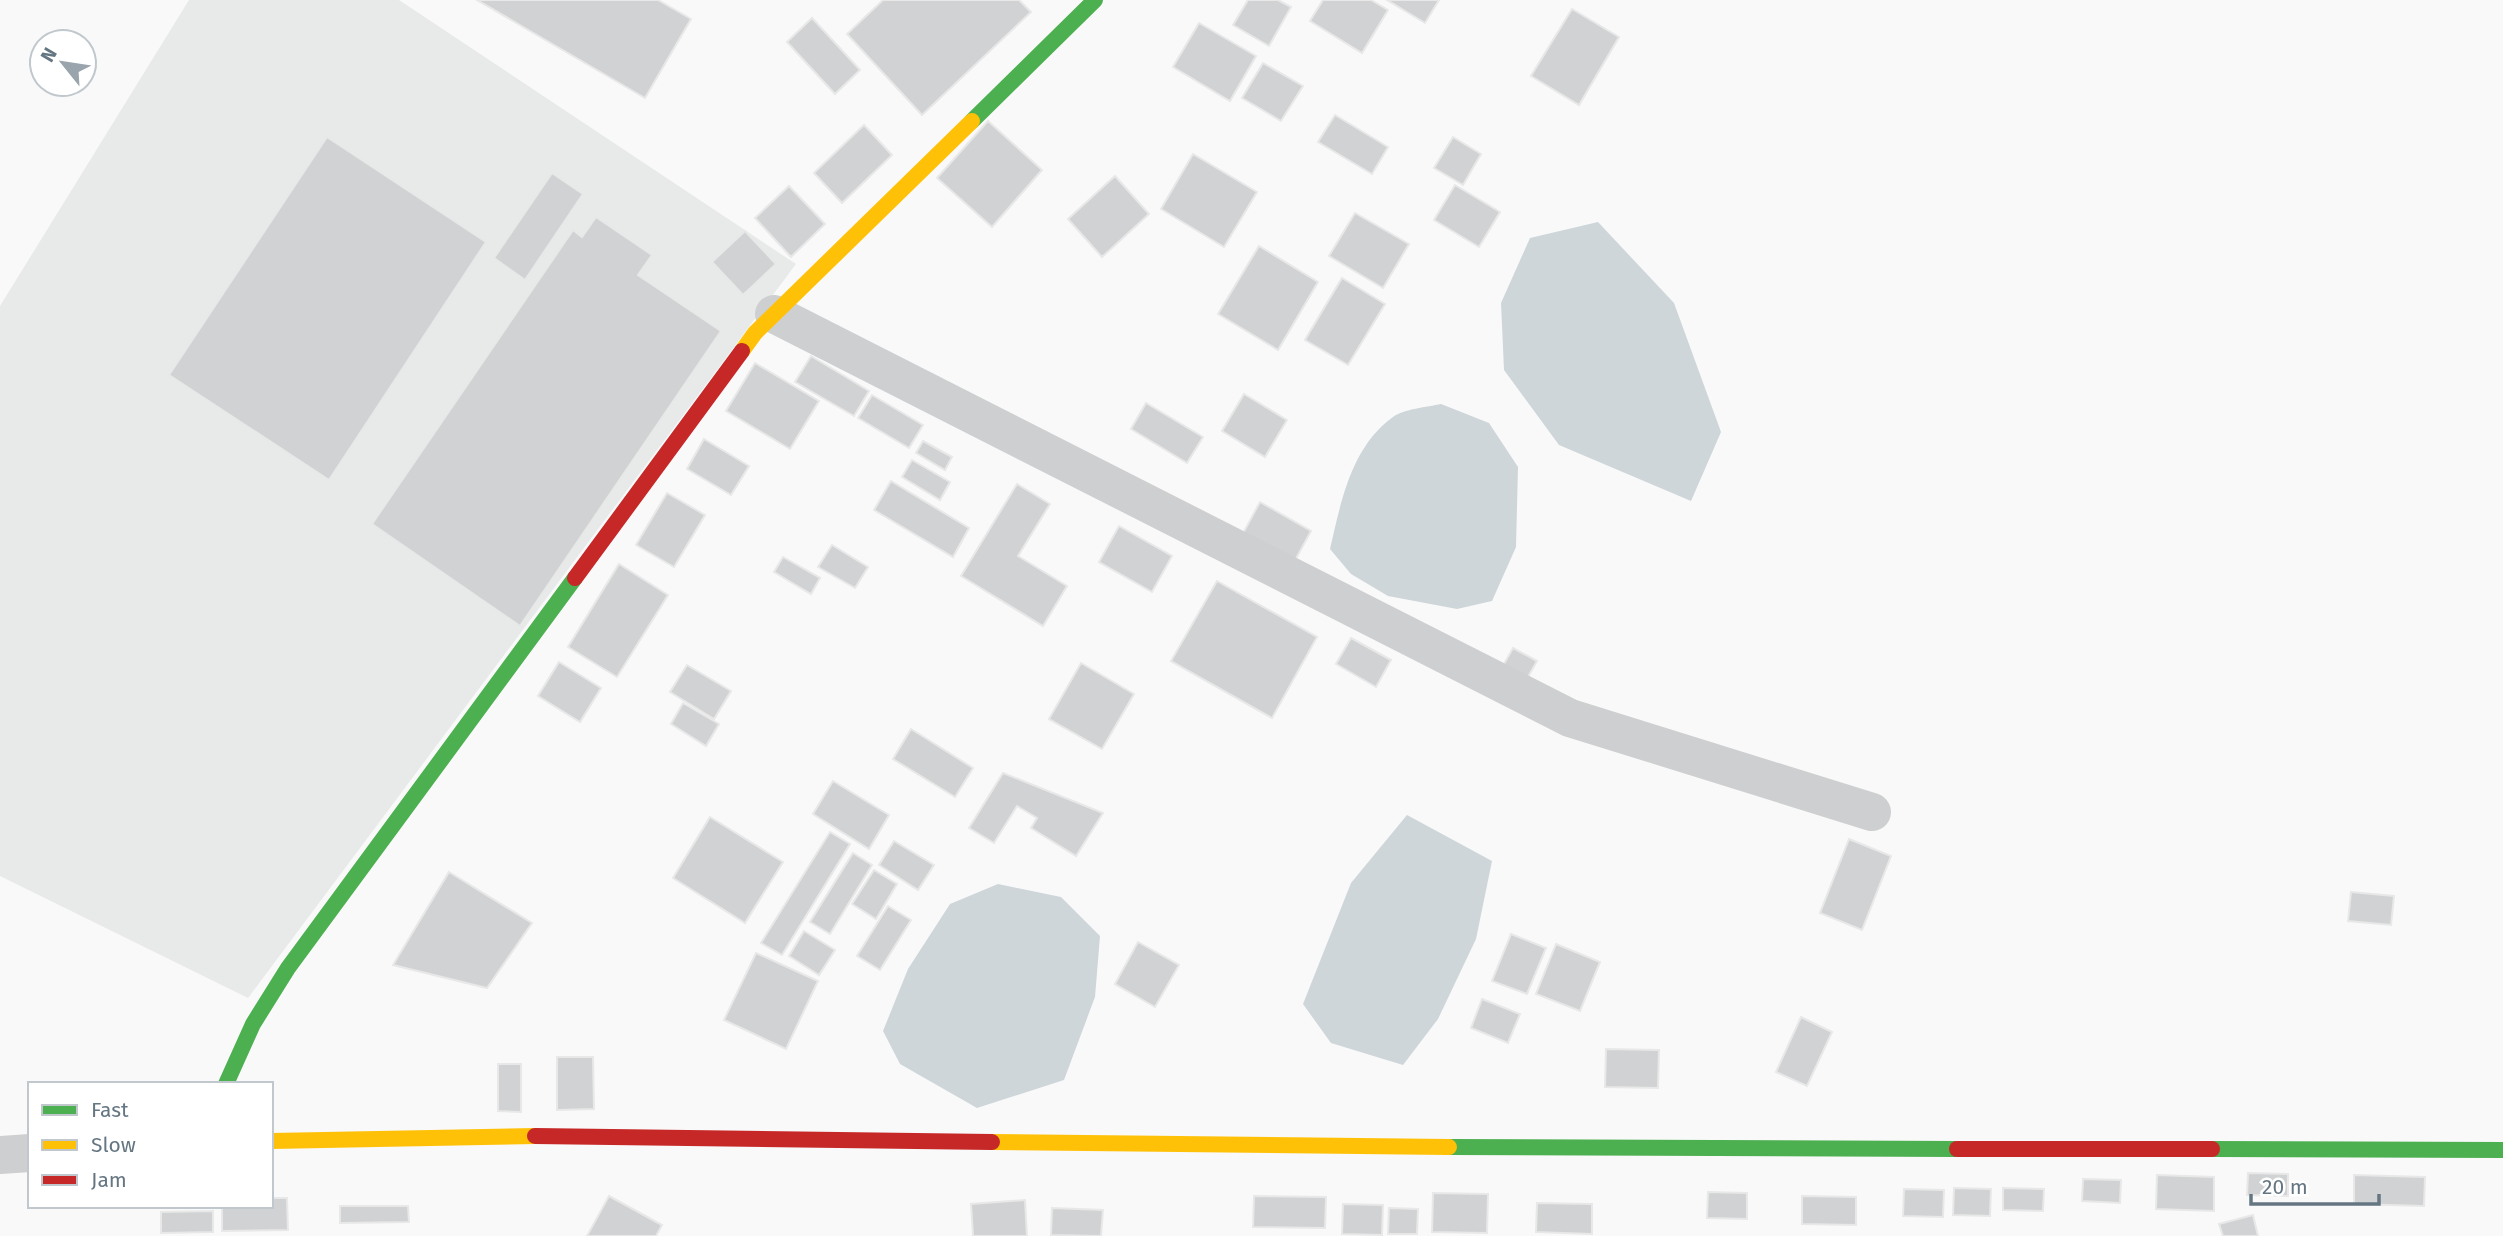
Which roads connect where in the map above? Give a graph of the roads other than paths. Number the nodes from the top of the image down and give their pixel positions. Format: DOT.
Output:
graph roads {
  1 [pos="1095,0"];
  2 [pos="774,314"];
  3 [pos="1872,812"];
  4 [pos="227,1082"];
  5 [pos="273,1141"];
  6 [pos="2503,1150"];
  7 [pos="28,1153"];
  8 [pos="0,1155"];
  1 -- 2 [label="street"];
  2 -- 3 [label="street"];
  2 -- 4 [label="street"];
  5 -- 6 [label="street"];
  7 -- 8 [label="street"];
}
